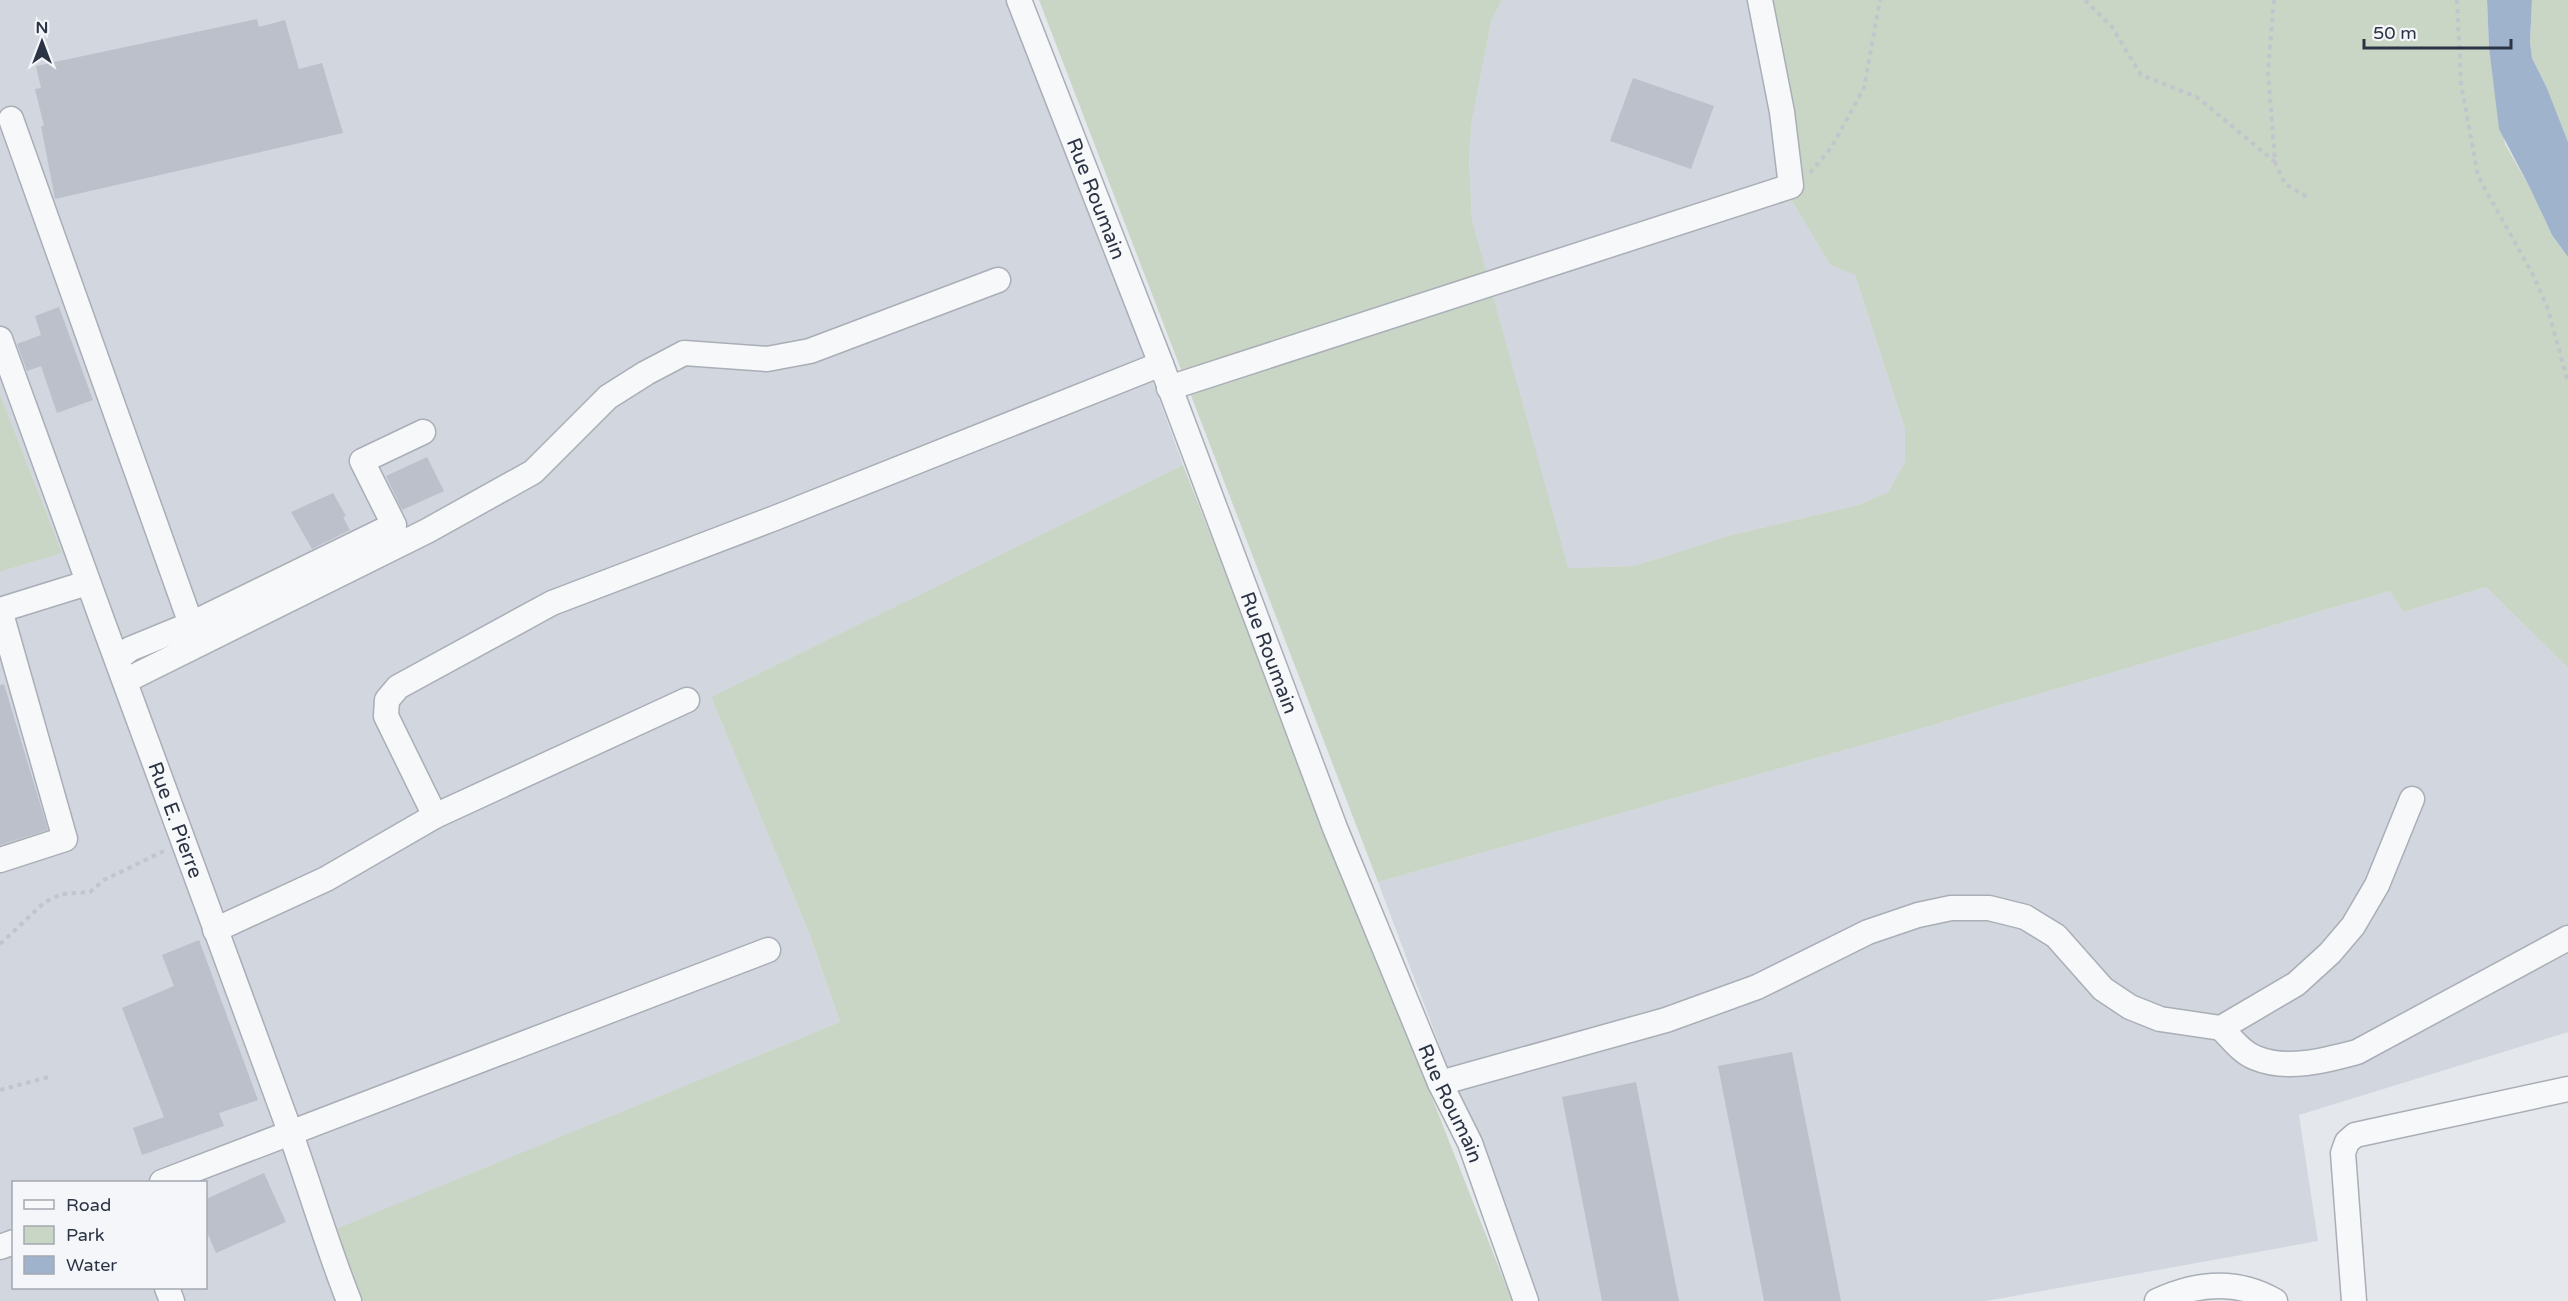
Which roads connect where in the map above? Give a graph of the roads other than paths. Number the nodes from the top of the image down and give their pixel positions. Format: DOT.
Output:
graph roads {
  1 [pos="1019,0"];
  2 [pos="1760,0"];
  3 [pos="11,119"];
  4 [pos="998,280"];
  5 [pos="0,339"];
  6 [pos="1161,364"];
  7 [pos="1168,388"];
  8 [pos="423,432"];
  9 [pos="87,583"];
  10 [pos="0,610"];
  11 [pos="190,624"];
  12 [pos="121,670"];
  13 [pos="687,700"];
  14 [pos="2412,799"];
  15 [pos="435,816"];
  16 [pos="0,860"];
  17 [pos="215,930"];
  18 [pos="2568,938"];
  19 [pos="768,950"];
  20 [pos="2221,1028"];
  21 [pos="1440,1083"];
  22 [pos="2568,1089"];
  23 [pos="290,1132"];
  24 [pos="165,1181"];
  25 [pos="349,1301"];
  26 [pos="1526,1301"];
  27 [pos="2157,1301"];
  28 [pos="2275,1301"];
  29 [pos="2354,1301"];
  1 -- 6 [label="street, Rue Roumain"];
  2 -- 7 [label="street"];
  3 -- 11 [label="street"];
  4 -- 12 [label="street"];
  5 -- 9 [label="street, Rue E. Pierre"];
  6 -- 7 [label="street, Rue Roumain"];
  6 -- 15 [label="street"];
  7 -- 21 [label="street, Rue Roumain"];
  8 -- 11 [label="street"];
  9 -- 10 [label="street"];
  9 -- 12 [label="street, Rue E. Pierre"];
  10 -- 16 [label="street"];
  11 -- 12 [label="street"];
  12 -- 17 [label="street, Rue E. Pierre"];
  13 -- 15 [label="street"];
  14 -- 20 [label="street"];
  15 -- 17 [label="street"];
  17 -- 23 [label="street, Rue E. Pierre"];
  18 -- 20 [label="street"];
  19 -- 23 [label="street"];
  20 -- 21 [label="street"];
  21 -- 26 [label="street, Rue Roumain"];
  22 -- 29 [label="street"];
  23 -- 24 [label="street"];
  23 -- 25 [label="street, Rue E. Pierre"];
  27 -- 28 [label="street"];
}
